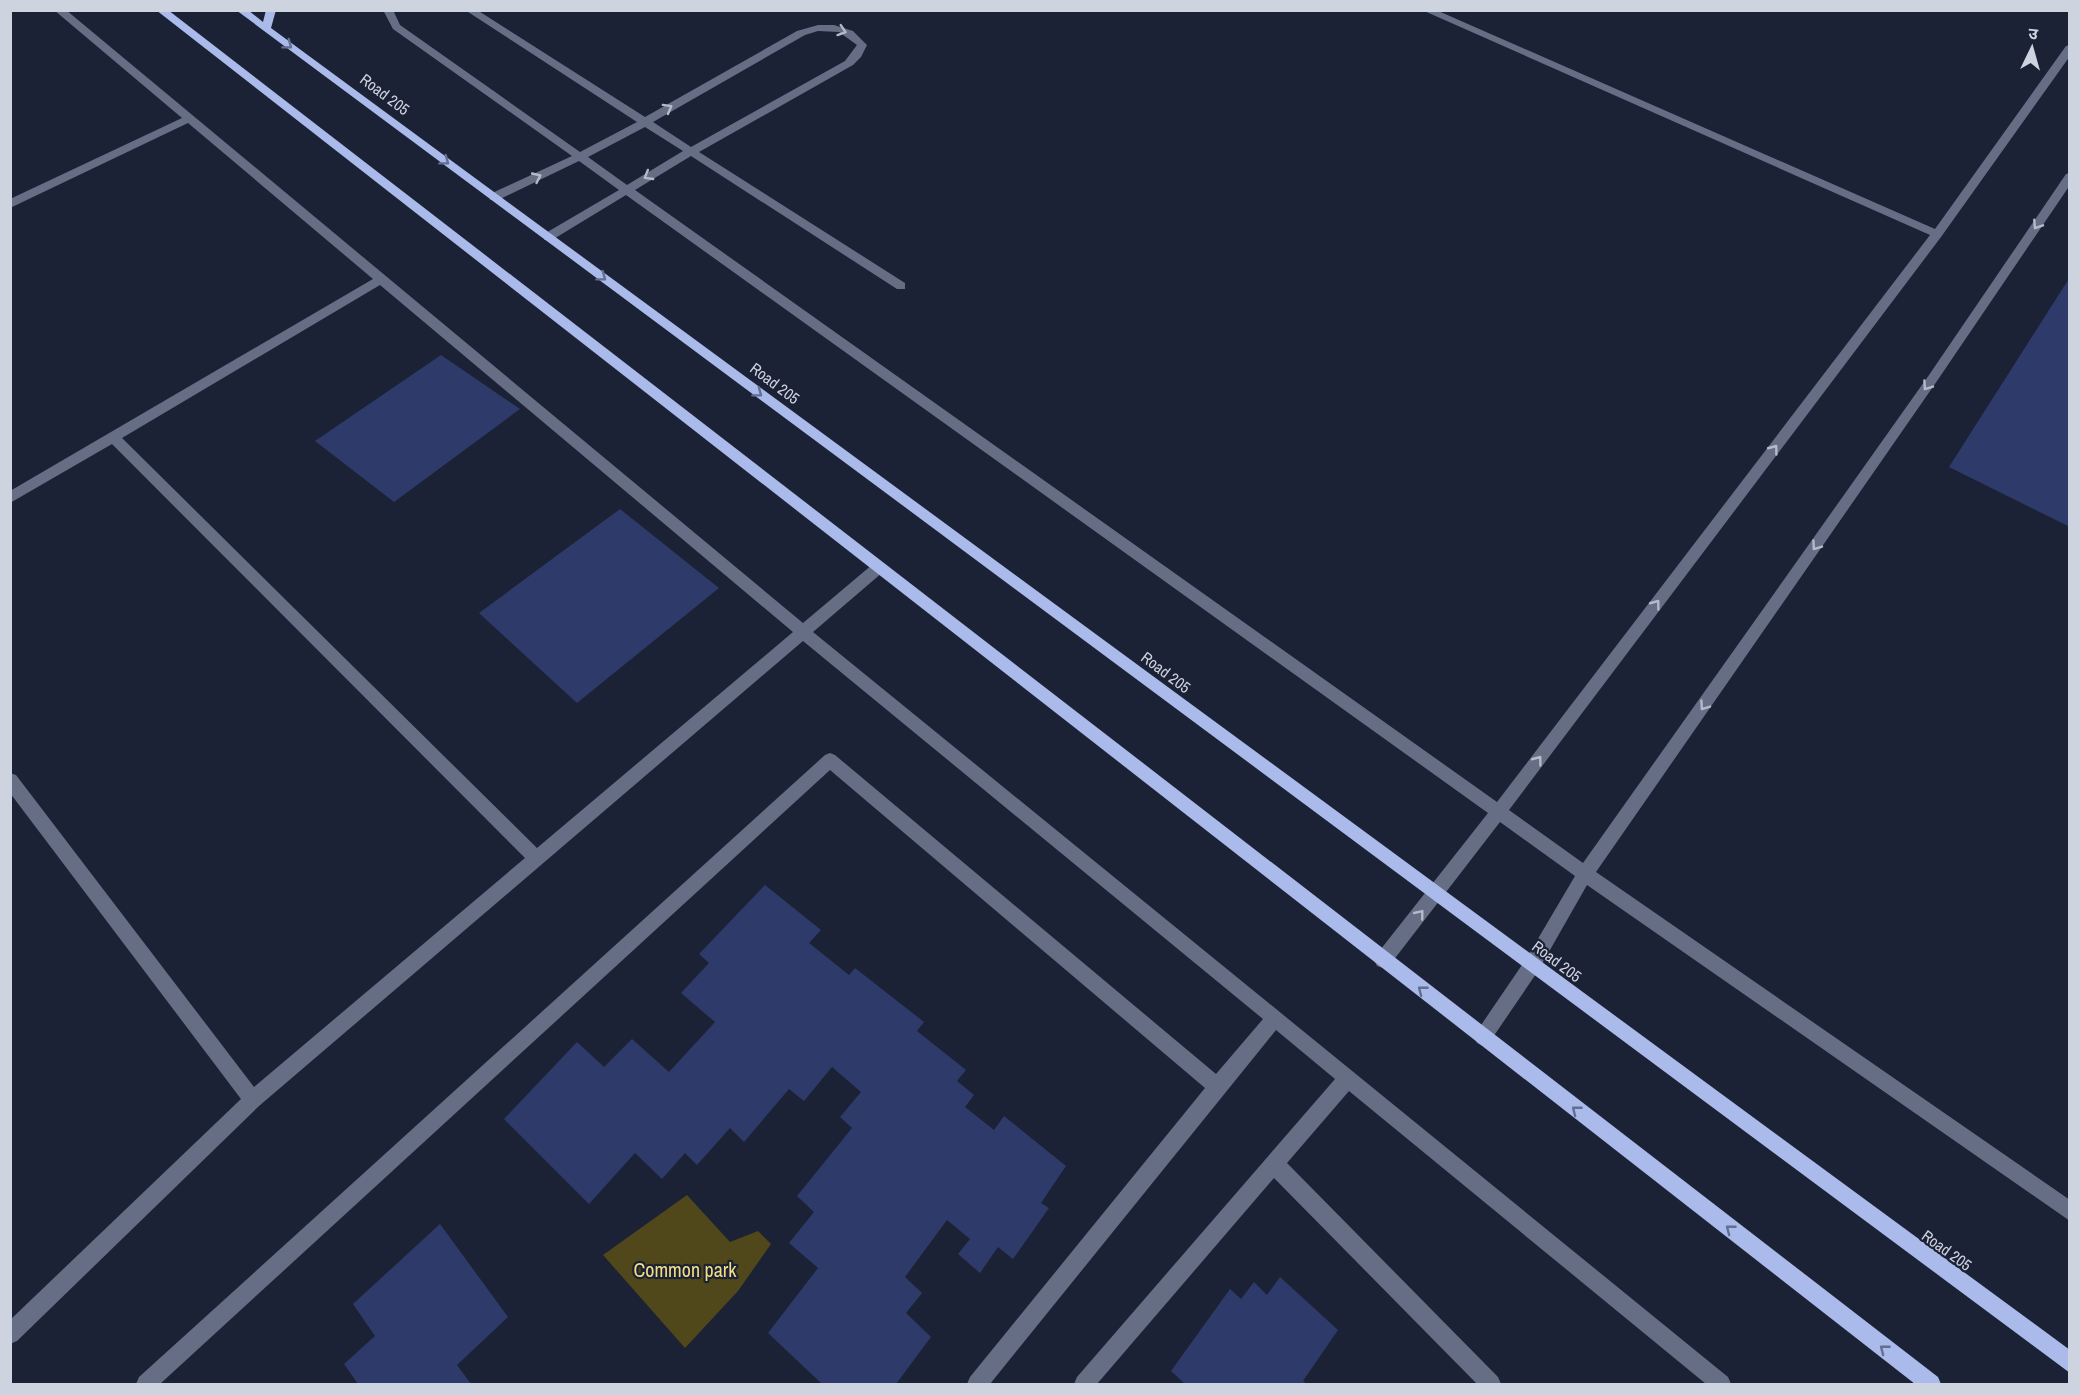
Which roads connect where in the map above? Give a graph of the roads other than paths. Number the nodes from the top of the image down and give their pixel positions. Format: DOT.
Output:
graph roads {
  1 [pos="59,10"];
  2 [pos="161,10"];
  3 [pos="241,10"];
  4 [pos="271,10"];
  5 [pos="388,10"];
  6 [pos="470,10"];
  7 [pos="1428,10"];
  8 [pos="266,28"];
  9 [pos="2070,48"];
  10 [pos="188,118"];
  11 [pos="645,121"];
  12 [pos="690,152"];
  13 [pos="580,157"];
  14 [pos="2070,176"];
  15 [pos="627,189"];
  16 [pos="494,197"];
  17 [pos="10,204"];
  18 [pos="1937,234"];
  19 [pos="548,237"];
  20 [pos="381,279"];
  21 [pos="901,286"];
  22 [pos="114,438"];
  23 [pos="10,498"];
  24 [pos="878,568"];
  25 [pos="803,632"];
  26 [pos="10,780"];
  27 [pos="1499,811"];
  28 [pos="536,858"];
  29 [pos="1585,874"];
  30 [pos="1436,894"];
  31 [pos="1383,960"];
  32 [pos="1532,965"];
  33 [pos="1275,1018"];
  34 [pos="1483,1037"];
  35 [pos="1348,1078"];
  36 [pos="1217,1087"];
  37 [pos="253,1100"];
  38 [pos="1274,1164"];
  39 [pos="2070,1212"];
  40 [pos="10,1334"];
  41 [pos="2070,1363"];
  42 [pos="146,1384"];
  43 [pos="977,1384"];
  44 [pos="1084,1384"];
  45 [pos="1491,1384"];
  46 [pos="1721,1384"];
  47 [pos="1931,1384"];
  1 -- 10 [label="street"];
  2 -- 24 [label="main road"];
  3 -- 8 [label="main road, Road 205"];
  4 -- 8 [label="main road"];
  5 -- 13 [label="street"];
  6 -- 11 [label="street"];
  7 -- 18 [label="street"];
  8 -- 16 [label="main road, Road 205, one-way"];
  9 -- 18 [label="street"];
  10 -- 17 [label="street"];
  10 -- 20 [label="street"];
  11 -- 12 [label="street"];
  11 -- 12 [label="street, one-way"];
  11 -- 13 [label="street"];
  12 -- 15 [label="street, one-way"];
  12 -- 21 [label="street"];
  13 -- 15 [label="street"];
  16 -- 13 [label="street, one-way"];
  14 -- 29 [label="street, one-way"];
  15 -- 19 [label="street"];
  15 -- 27 [label="street"];
  16 -- 19 [label="main road, Road 205"];
  27 -- 18 [label="street, one-way"];
  19 -- 30 [label="main road, Road 205, one-way"];
  20 -- 22 [label="street"];
  20 -- 25 [label="street"];
  22 -- 23 [label="street"];
  22 -- 28 [label="street"];
  24 -- 25 [label="street"];
  24 -- 31 [label="main road"];
  25 -- 28 [label="street"];
  25 -- 33 [label="street"];
  26 -- 37 [label="street"];
  27 -- 29 [label="street"];
  27 -- 30 [label="street"];
  28 -- 37 [label="street"];
  29 -- 32 [label="street"];
  29 -- 39 [label="street"];
  31 -- 30 [label="street, one-way"];
  30 -- 32 [label="main road, Road 205"];
  34 -- 31 [label="main road, one-way"];
  32 -- 34 [label="street"];
  32 -- 41 [label="main road, Road 205"];
  33 -- 35 [label="street"];
  33 -- 36 [label="street"];
  47 -- 34 [label="main road, one-way"];
  35 -- 38 [label="street"];
  35 -- 46 [label="street"];
  36 -- 42 [label="street"];
  36 -- 43 [label="street"];
  37 -- 40 [label="street"];
  38 -- 44 [label="street"];
  38 -- 45 [label="street"];
}
